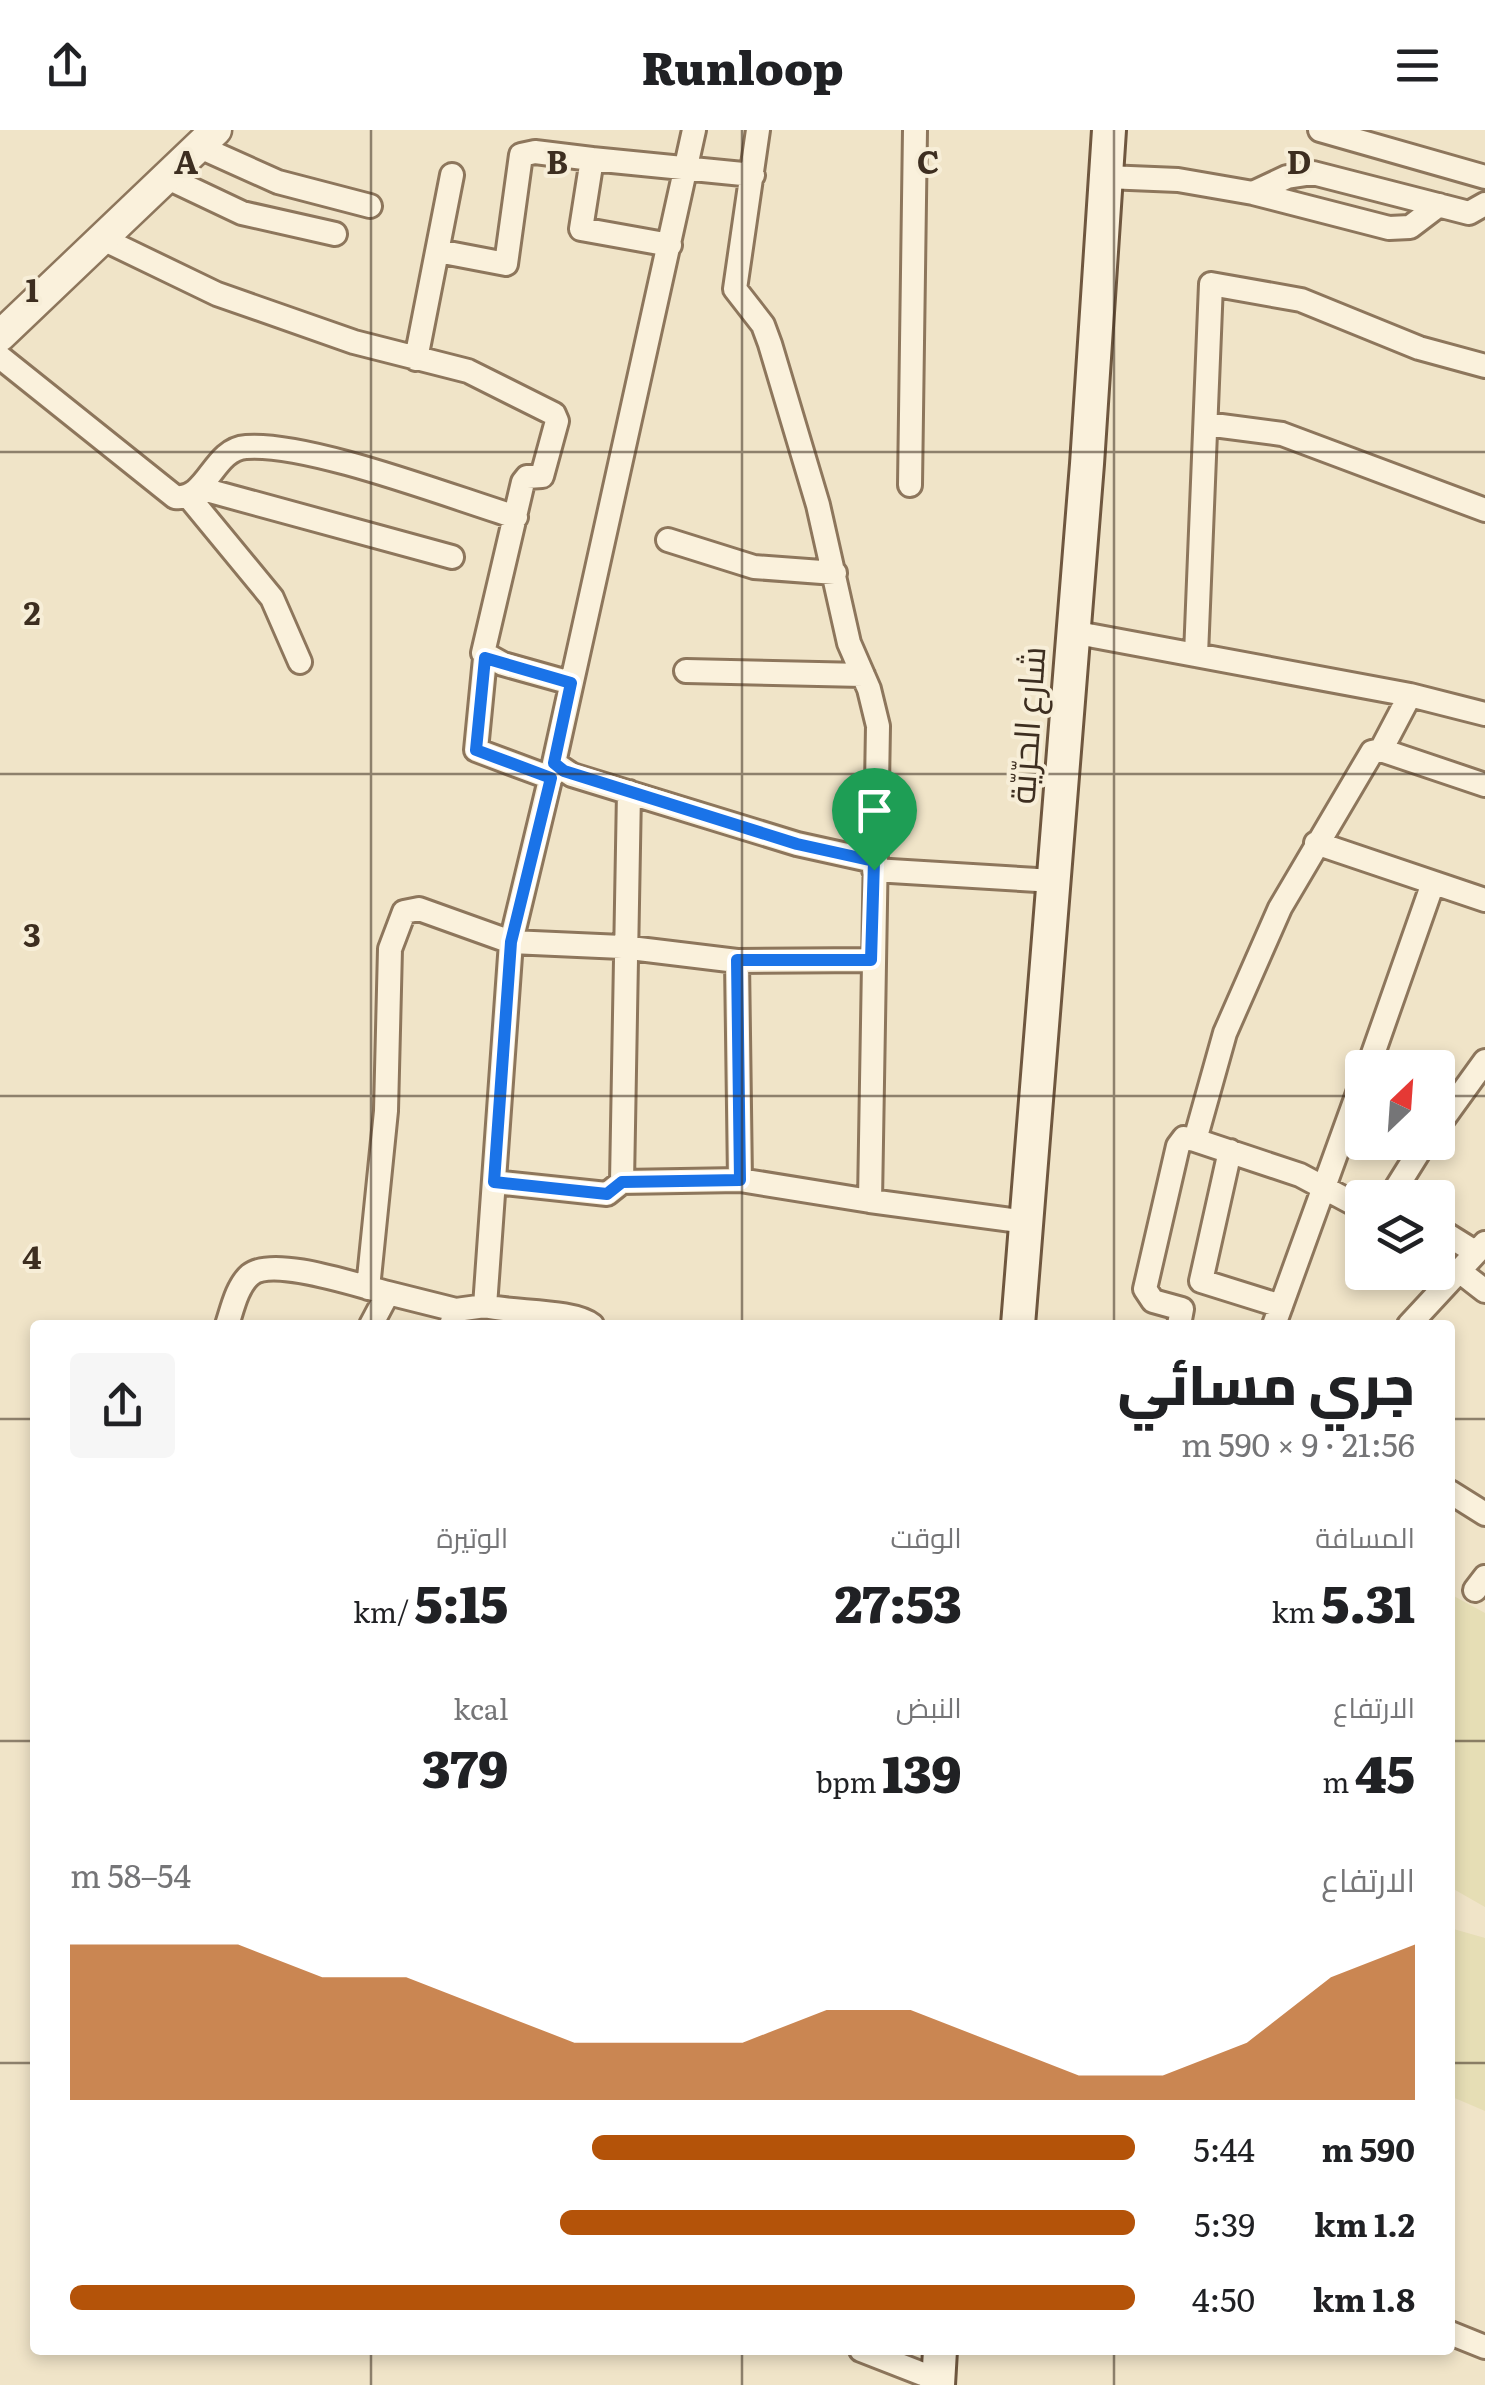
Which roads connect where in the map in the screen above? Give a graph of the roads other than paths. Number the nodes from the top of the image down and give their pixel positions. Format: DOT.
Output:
graph roads {
  1 [pos="694,130"];
  2 [pos="758,130"];
  3 [pos="915,130"];
  4 [pos="1109,130"];
  5 [pos="1320,130"];
  6 [pos="208,139"];
  7 [pos="592,160"];
  8 [pos="686,168"];
  9 [pos="452,175"];
  10 [pos="753,175"];
  11 [pos="166,177"];
  12 [pos="1106,177"];
  13 [pos="1485,178"];
  14 [pos="1253,193"];
  15 [pos="1485,204"];
  16 [pos="1439,205"];
  17 [pos="370,206"];
  18 [pos="335,234"];
  19 [pos="103,238"];
  20 [pos="670,244"];
  21 [pos="438,251"];
  22 [pos="0,336"];
  23 [pos="0,357"];
  24 [pos="416,359"];
  25 [pos="1485,366"];
  26 [pos="1206,424"];
  27 [pos="910,486"];
  28 [pos="193,492"];
  29 [pos="1485,510"];
  30 [pos="516,517"];
  31 [pos="668,540"];
  32 [pos="452,557"];
  33 [pos="835,574"];
  34 [pos="1072,632"];
  35 [pos="1196,655"];
  36 [pos="485,658"];
  37 [pos="300,662"];
  38 [pos="686,671"];
  39 [pos="863,675"];
  40 [pos="571,683"];
  41 [pos="1410,695"];
  42 [pos="1485,714"];
  43 [pos="1381,750"];
  44 [pos="553,770"];
  45 [pos="1485,785"];
  46 [pos="628,792"];
  47 [pos="1316,842"];
  48 [pos="874,866"];
  49 [pos="1054,880"];
  50 [pos="1433,883"];
  51 [pos="1485,900"];
  52 [pos="511,942"];
  53 [pos="622,947"];
  54 [pos="737,960"];
  55 [pos="871,960"];
  56 [pos="1374,1050"];
  57 [pos="1485,1061"];
  58 [pos="1455,1102"];
  59 [pos="1345,1131"];
  60 [pos="1195,1140"];
  61 [pos="1230,1151"];
  62 [pos="740,1180"];
  63 [pos="494,1182"];
  64 [pos="622,1182"];
  65 [pos="1326,1186"];
  66 [pos="1345,1198"];
  67 [pos="870,1201"];
  68 [pos="1026,1222"];
  69 [pos="1455,1237"];
  70 [pos="1480,1248"];
  71 [pos="1458,1270"];
  72 [pos="1200,1282"];
  73 [pos="378,1290"];
  74 [pos="1485,1292"];
  75 [pos="486,1306"];
  76 [pos="1278,1316"];
  77 [pos="454,1317"];
  78 [pos="1180,1317"];
  79 [pos="228,1320"];
  80 [pos="372,1320"];
  81 [pos="582,1320"];
  82 [pos="1018,1320"];
  83 [pos="1413,1320"];
  84 [pos="1455,1495"];
  85 [pos="1485,1514"];
  86 [pos="1455,2335"];
  87 [pos="1485,2347"];
  88 [pos="879,2355"];
  89 [pos="939,2372"];
  1 -- 8 [label="street"];
  2 -- 10 [label="street"];
  3 -- 27 [label="street"];
  4 -- 12 [label="main road, شارع الحرّيّة"];
  5 -- 13 [label="street"];
  6 -- 11 [label="street"];
  6 -- 17 [label="street"];
  7 -- 8 [label="street"];
  7 -- 20 [label="street"];
  7 -- 21 [label="street"];
  8 -- 10 [label="street"];
  8 -- 20 [label="street"];
  9 -- 21 [label="street"];
  10 -- 33 [label="street"];
  11 -- 18 [label="street"];
  11 -- 19 [label="street"];
  12 -- 14 [label="street"];
  12 -- 34 [label="main road, شارع الحرّيّة"];
  14 -- 16 [label="street"];
  14 -- 16 [label="street"];
  15 -- 16 [label="street"];
  19 -- 22 [label="street"];
  19 -- 24 [label="street"];
  20 -- 40 [label="street"];
  21 -- 24 [label="street"];
  23 -- 28 [label="street"];
  24 -- 30 [label="street"];
  25 -- 26 [label="street"];
  26 -- 29 [label="street"];
  26 -- 35 [label="street"];
  28 -- 30 [label="street"];
  28 -- 32 [label="street"];
  28 -- 37 [label="street"];
  30 -- 36 [label="street"];
  31 -- 33 [label="street"];
  33 -- 39 [label="street"];
  34 -- 35 [label="street"];
  34 -- 49 [label="main road, شارع الحرّيّة"];
  35 -- 41 [label="street"];
  36 -- 40 [label="street"];
  36 -- 44 [label="street"];
  38 -- 39 [label="street"];
  39 -- 48 [label="street"];
  40 -- 44 [label="street"];
  41 -- 42 [label="street"];
  41 -- 43 [label="street"];
  43 -- 45 [label="street"];
  43 -- 47 [label="street"];
  44 -- 46 [label="street"];
  44 -- 52 [label="street"];
  46 -- 48 [label="street"];
  46 -- 53 [label="street"];
  47 -- 50 [label="street"];
  47 -- 60 [label="street"];
  48 -- 49 [label="street"];
  48 -- 55 [label="street"];
  49 -- 68 [label="main road, شارع الحرّيّة"];
  50 -- 51 [label="street"];
  50 -- 56 [label="street"];
  52 -- 53 [label="street"];
  52 -- 63 [label="street"];
  52 -- 73 [label="street"];
  53 -- 54 [label="street"];
  53 -- 64 [label="street"];
  54 -- 55 [label="street"];
  54 -- 62 [label="street"];
  55 -- 67 [label="street"];
  57 -- 58 [label="street"];
  59 -- 65 [label="street"];
  60 -- 61 [label="street"];
  60 -- 78 [label="street"];
  61 -- 65 [label="street"];
  61 -- 72 [label="street"];
  62 -- 64 [label="street"];
  62 -- 67 [label="street"];
  63 -- 64 [label="street"];
  63 -- 75 [label="street"];
  65 -- 66 [label="street"];
  65 -- 76 [label="street"];
  67 -- 68 [label="street"];
  68 -- 82 [label="main road, شارع الحرّيّة"];
  69 -- 70 [label="street"];
  70 -- 71 [label="street"];
  71 -- 74 [label="street"];
  71 -- 83 [label="street"];
  72 -- 76 [label="street"];
  72 -- 78 [label="street"];
  73 -- 77 [label="street"];
  73 -- 79 [label="street"];
  73 -- 80 [label="street"];
  75 -- 77 [label="street"];
  75 -- 81 [label="street"];
  84 -- 85 [label="street"];
  86 -- 87 [label="street"];
  88 -- 89 [label="street"];
}
